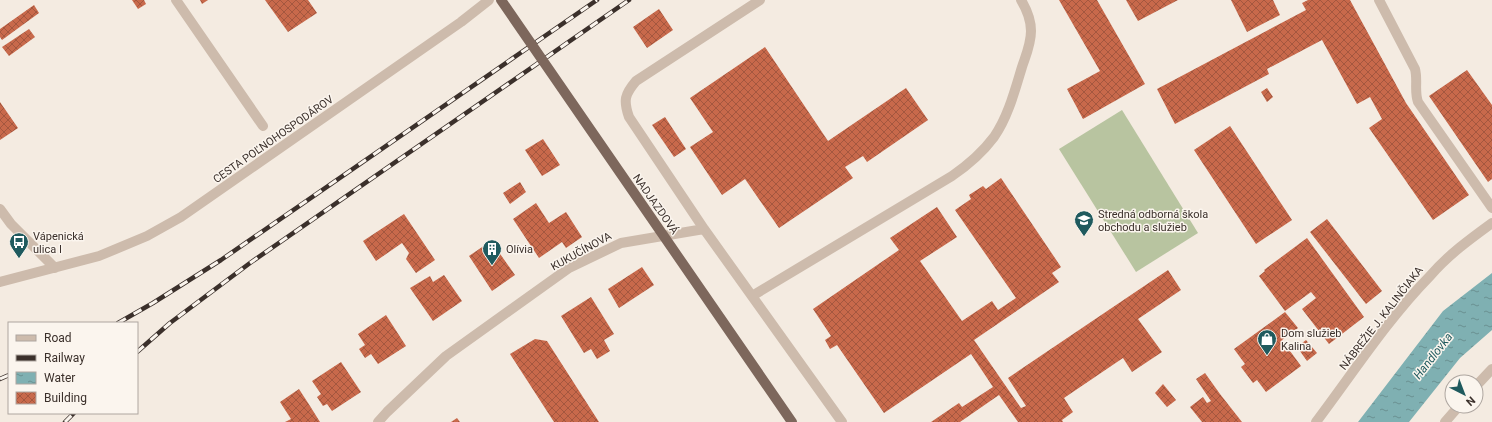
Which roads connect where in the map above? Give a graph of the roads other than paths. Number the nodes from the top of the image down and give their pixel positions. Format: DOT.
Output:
graph roads {
  1 [pos="176,0"];
  2 [pos="489,0"];
  3 [pos="501,0"];
  4 [pos="760,0"];
  5 [pos="1021,0"];
  6 [pos="1378,0"];
  7 [pos="263,126"];
  8 [pos="1492,208"];
  9 [pos="0,209"];
  10 [pos="1492,222"];
  11 [pos="704,229"];
  12 [pos="55,268"];
  13 [pos="0,282"];
  14 [pos="752,296"];
  15 [pos="1492,369"];
  16 [pos="1484,378"];
  17 [pos="1452,414"];
  18 [pos="378,422"];
  19 [pos="792,422"];
  20 [pos="842,422"];
  21 [pos="1316,422"];
  22 [pos="1445,422"];
  1 -- 7 [label="street"];
  2 -- 12 [label="street, CESTA POĽNOHOSPODÁROV"];
  3 -- 19 [label="main road, NADJAZDOVÁ, bridge"];
  4 -- 11 [label="street"];
  5 -- 14 [label="street"];
  6 -- 8 [label="street"];
  9 -- 12 [label="street"];
  10 -- 21 [label="street, NÁBREŽIE J. KALINČIAKA"];
  11 -- 14 [label="street"];
  11 -- 18 [label="street, KUKUČÍNOVA"];
  12 -- 13 [label="street, CESTA POĽNOHOSPODÁROV"];
  14 -- 20 [label="street"];
  15 -- 16 [label="street"];
  17 -- 22 [label="street"];
}
